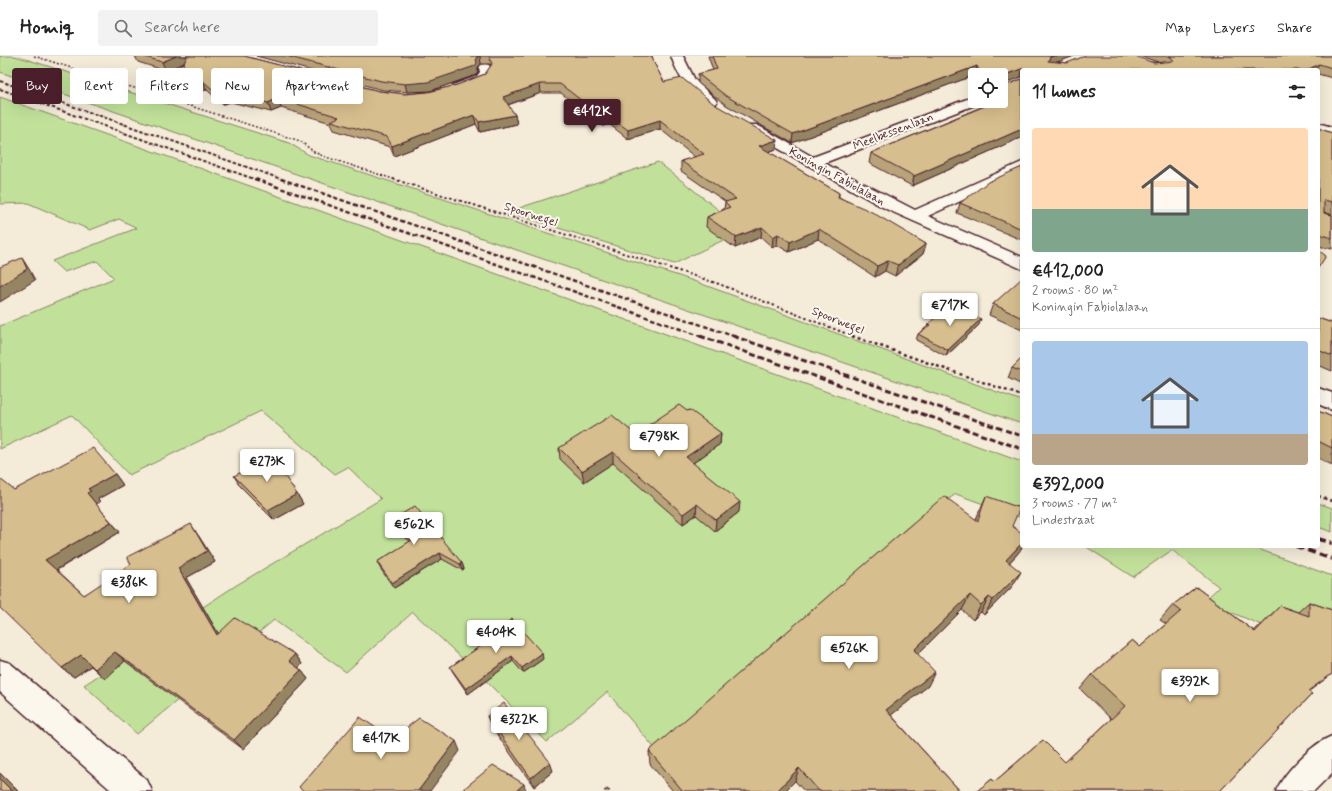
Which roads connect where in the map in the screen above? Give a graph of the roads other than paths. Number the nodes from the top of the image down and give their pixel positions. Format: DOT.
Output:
graph roads {
  1 [pos="677,56"];
  2 [pos="485,68"];
  3 [pos="445,92"];
  4 [pos="968,103"];
  5 [pos="720,109"];
  6 [pos="739,120"];
  7 [pos="1320,128"];
  8 [pos="1332,132"];
  9 [pos="812,163"];
  10 [pos="1020,168"];
  11 [pos="915,216"];
  12 [pos="1020,263"];
  13 [pos="1320,396"];
  14 [pos="1332,402"];
  15 [pos="0,673"];
  16 [pos="1332,751"];
  17 [pos="136,791"];
  18 [pos="1292,791"];
  1 -- 5 [label="street"];
  2 -- 3 [label="street"];
  4 -- 9 [label="street, Meelbessenlaan"];
  6 -- 9 [label="street, Koningin Fabiolalaan"];
  7 -- 8 [label="street"];
  9 -- 11 [label="street, Koningin Fabiolalaan"];
  10 -- 11 [label="street"];
  11 -- 12 [label="street, Koningin Fabiolalaan"];
  13 -- 14 [label="street"];
  15 -- 17 [label="street"];
  16 -- 18 [label="street"];
}
